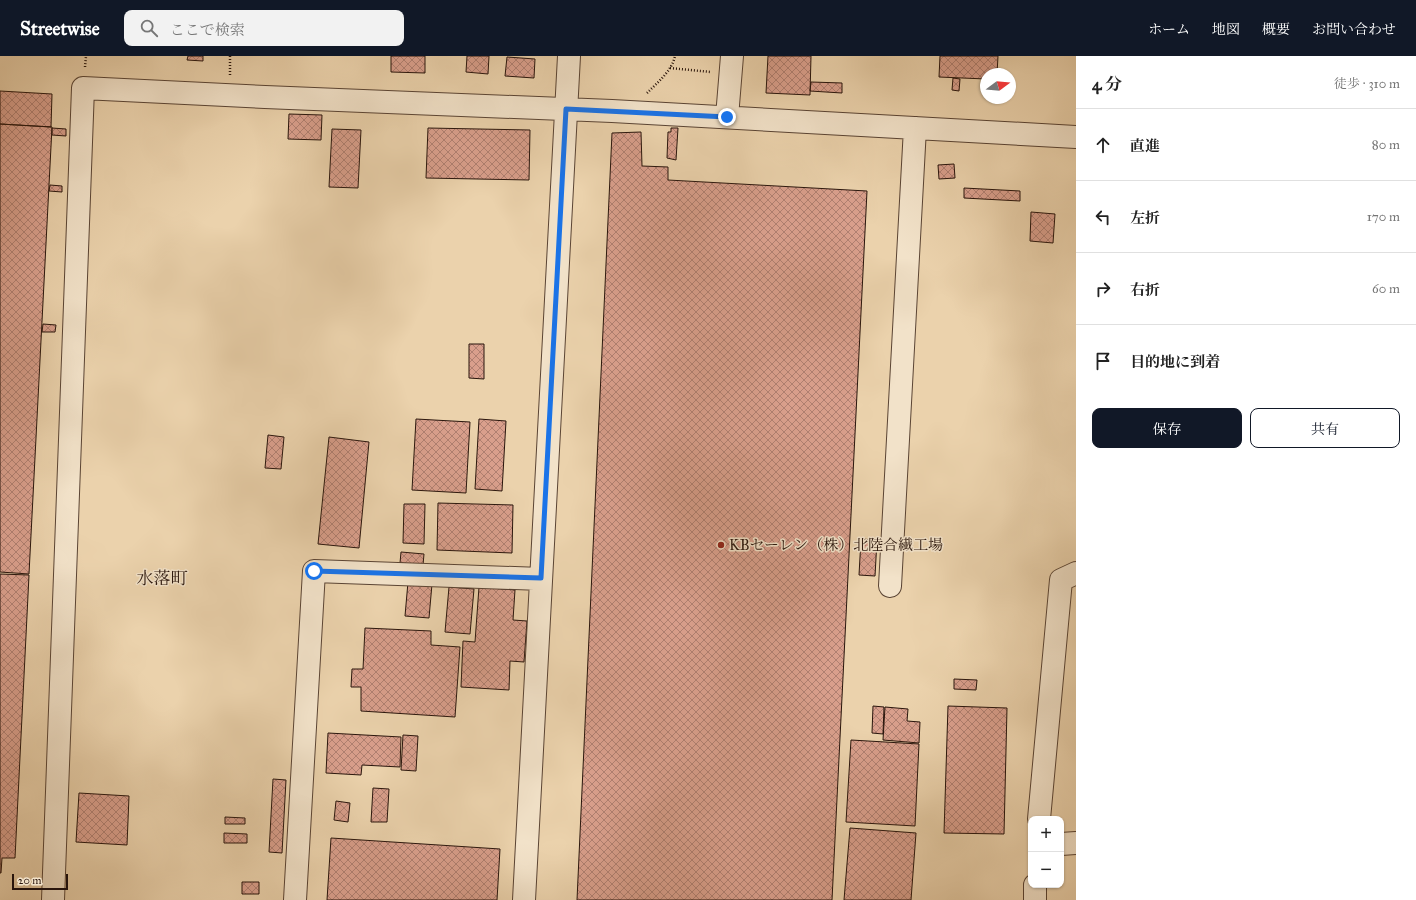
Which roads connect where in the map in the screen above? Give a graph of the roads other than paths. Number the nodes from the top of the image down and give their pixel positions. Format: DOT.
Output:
graph roads {
  1 [pos="569,56"];
  2 [pos="732,65"];
  3 [pos="566,109"];
  4 [pos="727,117"];
  5 [pos="915,128"];
  6 [pos="1076,137"];
  7 [pos="1076,573"];
  8 [pos="541,578"];
  9 [pos="890,586"];
  10 [pos="1038,816"];
  11 [pos="1076,843"];
  12 [pos="1064,844"];
  13 [pos="1035,888"];
  14 [pos="53,900"];
  15 [pos="295,900"];
  16 [pos="524,900"];
  17 [pos="1035,900"];
  1 -- 3 [label="street"];
  2 -- 4 [label="street"];
  3 -- 4 [label="street"];
  3 -- 8 [label="street"];
  3 -- 14 [label="street"];
  4 -- 5 [label="street"];
  5 -- 6 [label="street"];
  5 -- 9 [label="street"];
  7 -- 10 [label="street"];
  8 -- 15 [label="street"];
  8 -- 16 [label="street"];
  11 -- 12 [label="street"];
  13 -- 17 [label="street"];
}
